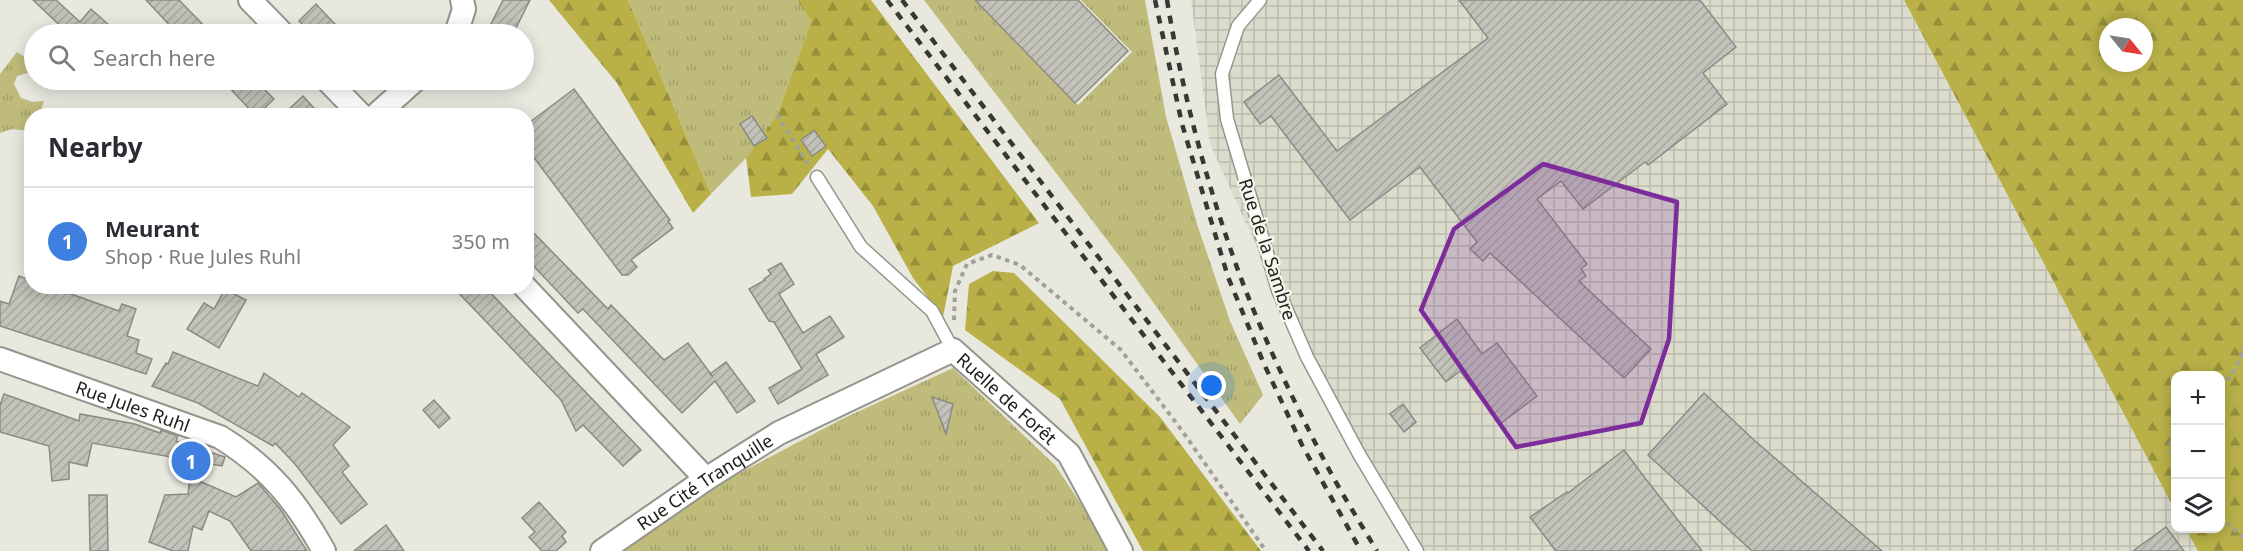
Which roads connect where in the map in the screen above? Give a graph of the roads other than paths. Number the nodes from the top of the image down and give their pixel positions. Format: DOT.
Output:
graph roads {
  1 [pos="250,0"];
  2 [pos="462,0"];
  3 [pos="1260,0"];
  4 [pos="273,24"];
  5 [pos="459,24"];
  6 [pos="337,90"];
  7 [pos="404,90"];
  8 [pos="354,108"];
  9 [pos="384,108"];
  10 [pos="817,177"];
  11 [pos="532,294"];
  12 [pos="953,350"];
  13 [pos="0,359"];
  14 [pos="779,433"];
  15 [pos="706,479"];
  16 [pos="324,551"];
  17 [pos="602,551"];
  18 [pos="1121,551"];
  19 [pos="1417,551"];
  1 -- 4 [label="street"];
  2 -- 5 [label="street"];
  3 -- 19 [label="lane, Rue de la Sambre"];
  6 -- 8 [label="street"];
  7 -- 9 [label="street"];
  10 -- 12 [label="lane"];
  11 -- 15 [label="street"];
  12 -- 14 [label="street, Ruelle de Forêt"];
  12 -- 18 [label="street, Ruelle de Forêt"];
  13 -- 16 [label="street, Rue Jules Ruhl"];
  14 -- 15 [label="street, Rue Cité Tranquille"];
  15 -- 17 [label="street, Rue Cité Tranquille"];
}
